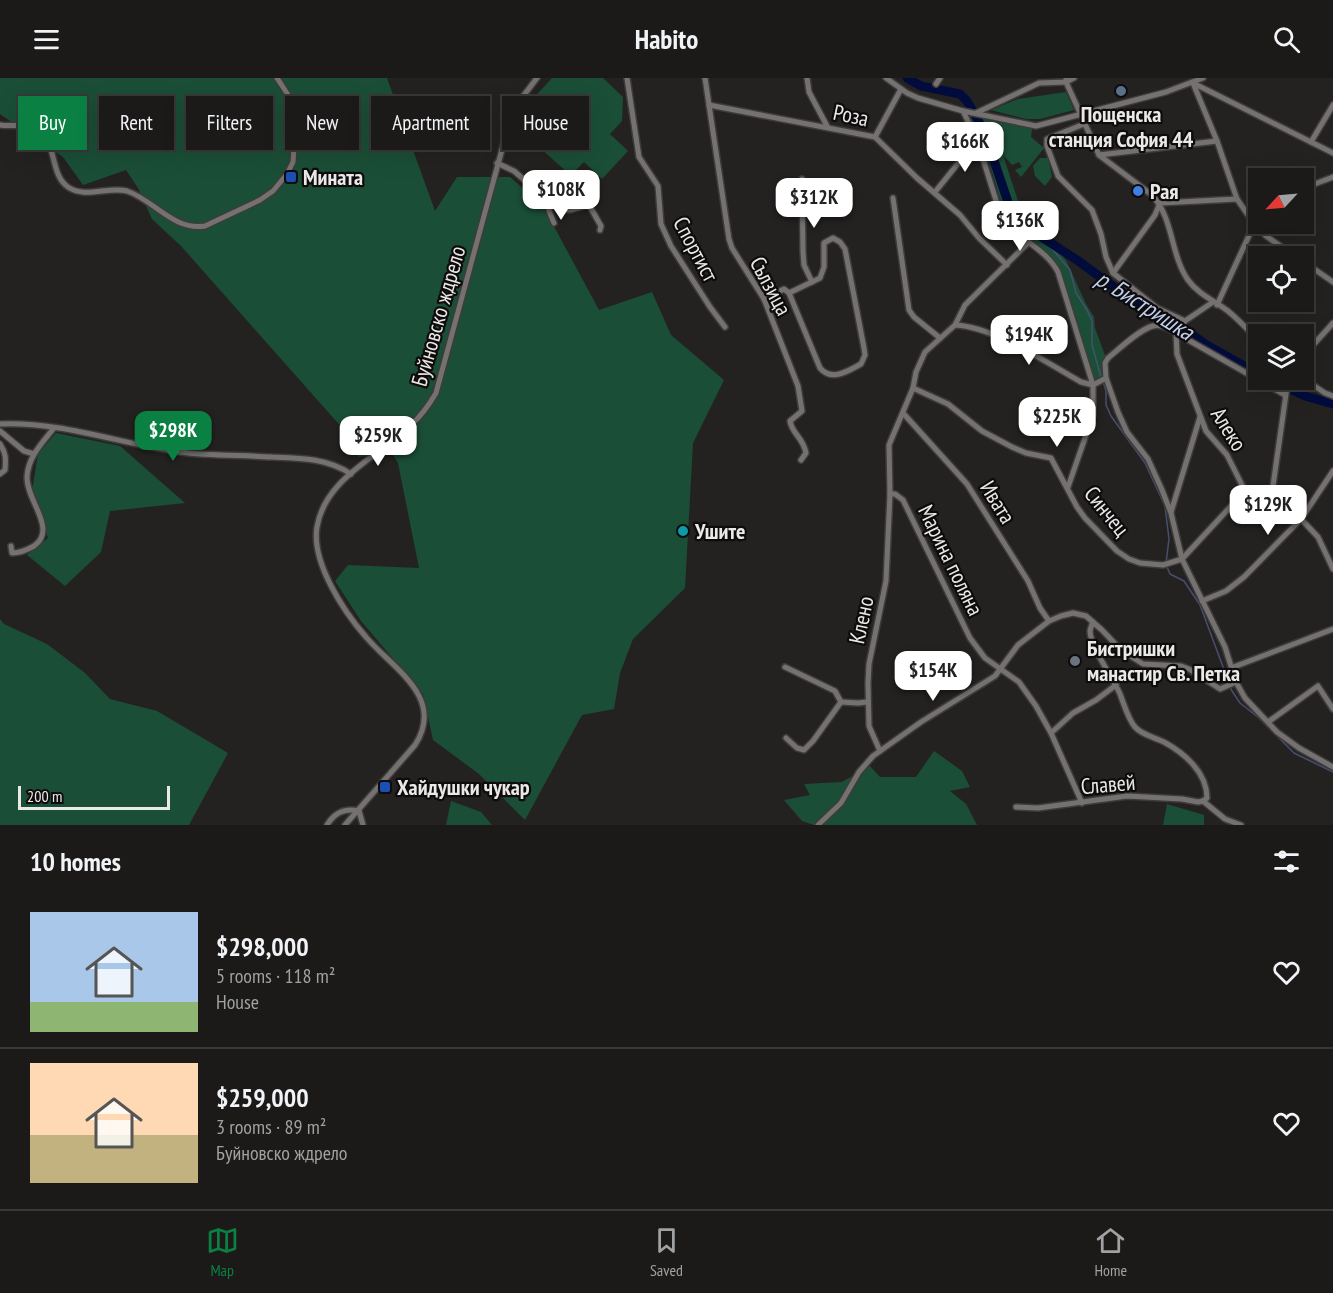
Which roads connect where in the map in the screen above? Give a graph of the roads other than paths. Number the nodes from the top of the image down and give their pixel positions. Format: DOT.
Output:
graph roads {
  1 [pos="277,78"];
  2 [pos="537,78"];
  3 [pos="627,78"];
  4 [pos="705,78"];
  5 [pos="807,78"];
  6 [pos="886,78"];
  7 [pos="940,78"];
  8 [pos="1074,78"];
  9 [pos="1203,78"];
  10 [pos="1066,80"];
  11 [pos="1038,81"];
  12 [pos="1193,83"];
  13 [pos="936,84"];
  14 [pos="901,89"];
  15 [pos="709,105"];
  16 [pos="1333,105"];
  17 [pos="964,111"];
  18 [pos="976,113"];
  19 [pos="1080,115"];
  20 [pos="1084,124"];
  21 [pos="0,126"];
  22 [pos="827,126"];
  23 [pos="875,137"];
  24 [pos="977,140"];
  25 [pos="1217,141"];
  26 [pos="1311,142"];
  27 [pos="1333,153"];
  28 [pos="1099,154"];
  29 [pos="497,163"];
  30 [pos="1330,178"];
  31 [pos="802,179"];
  32 [pos="1314,184"];
  33 [pos="1333,185"];
  34 [pos="935,192"];
  35 [pos="893,198"];
  36 [pos="1237,200"];
  37 [pos="1160,203"];
  38 [pos="549,204"];
  39 [pos="1248,209"];
  40 [pos="1245,210"];
  41 [pos="1248,214"];
  42 [pos="554,223"];
  43 [pos="600,230"];
  44 [pos="1250,234"];
  45 [pos="1263,234"];
  46 [pos="1028,243"];
  47 [pos="1280,246"];
  48 [pos="1007,265"];
  49 [pos="1314,269"];
  50 [pos="1113,273"];
  51 [pos="812,282"];
  52 [pos="1333,282"];
  53 [pos="789,293"];
  54 [pos="764,299"];
  55 [pos="1215,303"];
  56 [pos="1183,323"];
  57 [pos="1333,323"];
  58 [pos="955,325"];
  59 [pos="725,327"];
  60 [pos="1248,331"];
  61 [pos="1176,333"];
  62 [pos="940,338"];
  63 [pos="1314,344"];
  64 [pos="1105,379"];
  65 [pos="1094,384"];
  66 [pos="1314,386"];
  67 [pos="913,388"];
  68 [pos="1286,390"];
  69 [pos="1285,394"];
  70 [pos="1333,396"];
  71 [pos="903,413"];
  72 [pos="1200,416"];
  73 [pos="0,424"];
  74 [pos="54,428"];
  75 [pos="0,431"];
  76 [pos="0,444"];
  77 [pos="34,454"];
  78 [pos="801,460"];
  79 [pos="1333,471"];
  80 [pos="0,474"];
  81 [pos="351,474"];
  82 [pos="1068,487"];
  83 [pos="1245,490"];
  84 [pos="890,494"];
  85 [pos="1271,500"];
  86 [pos="1171,513"];
  87 [pos="1301,519"];
  88 [pos="11,546"];
  89 [pos="1182,559"];
  90 [pos="1333,570"];
  91 [pos="1202,602"];
  92 [pos="1049,621"];
  93 [pos="1093,622"];
  94 [pos="1333,629"];
  95 [pos="784,667"];
  96 [pos="1231,668"];
  97 [pos="1001,669"];
  98 [pos="1236,682"];
  99 [pos="1116,685"];
  100 [pos="841,702"];
  101 [pos="867,702"];
  102 [pos="1333,709"];
  103 [pos="1268,722"];
  104 [pos="1051,733"];
  105 [pos="786,738"];
  106 [pos="880,751"];
  107 [pos="1333,767"];
  108 [pos="1203,801"];
  109 [pos="1082,803"];
  110 [pos="1016,807"];
  111 [pos="359,811"];
  112 [pos="327,825"];
  113 [pos="345,825"];
  114 [pos="363,825"];
  115 [pos="818,825"];
  116 [pos="1241,825"];
  1 -- 21 [label="street"];
  2 -- 29 [label="street, Буйновско ждрело"];
  3 -- 59 [label="street, Спортист"];
  4 -- 15 [label="street, Сълзица"];
  5 -- 22 [label="street"];
  6 -- 14 [label="street"];
  7 -- 13 [label="street"];
  8 -- 10 [label="street"];
  9 -- 12 [label="street"];
  10 -- 11 [label="street"];
  10 -- 19 [label="street"];
  11 -- 18 [label="street"];
  12 -- 19 [label="street"];
  12 -- 25 [label="street"];
  12 -- 26 [label="street"];
  14 -- 17 [label="street"];
  14 -- 23 [label="street"];
  15 -- 22 [label="street, Роза"];
  15 -- 54 [label="street, Сълзица"];
  16 -- 26 [label="street"];
  17 -- 18 [label="street"];
  17 -- 24 [label="street"];
  18 -- 19 [label="street"];
  19 -- 20 [label="street"];
  20 -- 28 [label="street"];
  20 -- 50 [label="street"];
  22 -- 23 [label="street, Роза"];
  23 -- 34 [label="street, Роза"];
  24 -- 34 [label="street"];
  24 -- 46 [label="street"];
  25 -- 28 [label="street"];
  25 -- 36 [label="street"];
  26 -- 27 [label="street"];
  28 -- 37 [label="street"];
  29 -- 38 [label="street"];
  29 -- 81 [label="street, Буйновско ждрело"];
  30 -- 32 [label="street"];
  30 -- 33 [label="street"];
  31 -- 51 [label="street"];
  34 -- 48 [label="street, Роза"];
  35 -- 62 [label="street"];
  36 -- 37 [label="street"];
  36 -- 40 [label="street"];
  37 -- 50 [label="street"];
  37 -- 55 [label="street"];
  38 -- 42 [label="street"];
  38 -- 43 [label="street"];
  39 -- 40 [label="street"];
  40 -- 41 [label="street"];
  44 -- 55 [label="street"];
  45 -- 47 [label="street"];
  46 -- 48 [label="street, Марина поляна"];
  46 -- 65 [label="street"];
  48 -- 58 [label="street, Марина поляна"];
  49 -- 52 [label="street"];
  50 -- 56 [label="street"];
  51 -- 53 [label="street"];
  51 -- 53 [label="street"];
  53 -- 54 [label="street"];
  54 -- 78 [label="street, Сълзица"];
  55 -- 56 [label="street"];
  55 -- 60 [label="street"];
  56 -- 61 [label="street"];
  57 -- 63 [label="street"];
  58 -- 62 [label="street, Марина поляна"];
  58 -- 65 [label="street"];
  61 -- 64 [label="street"];
  61 -- 69 [label="street"];
  61 -- 72 [label="street, Алеко"];
  62 -- 67 [label="street, Марина поляна"];
  64 -- 65 [label="street"];
  64 -- 86 [label="street"];
  65 -- 82 [label="street"];
  66 -- 70 [label="street"];
  67 -- 71 [label="street, Марина поляна"];
  67 -- 82 [label="street, Синчец"];
  68 -- 69 [label="street"];
  69 -- 85 [label="street"];
  71 -- 84 [label="street, Марина поляна"];
  71 -- 92 [label="street, Ивата"];
  72 -- 83 [label="street, Алеко"];
  72 -- 86 [label="street"];
  73 -- 74 [label="street"];
  74 -- 77 [label="street"];
  74 -- 81 [label="street"];
  75 -- 77 [label="street"];
  76 -- 80 [label="street"];
  77 -- 88 [label="street"];
  79 -- 87 [label="street"];
  81 -- 111 [label="street, Буйновско ждрело"];
  82 -- 89 [label="street, Синчец"];
  83 -- 85 [label="street"];
  83 -- 89 [label="street"];
  84 -- 97 [label="street, Марина поляна"];
  84 -- 101 [label="street, Клено"];
  85 -- 87 [label="street"];
  86 -- 89 [label="street"];
  87 -- 90 [label="street"];
  87 -- 91 [label="street"];
  89 -- 91 [label="street"];
  91 -- 96 [label="street"];
  92 -- 93 [label="street"];
  92 -- 97 [label="street"];
  93 -- 98 [label="street"];
  93 -- 99 [label="street"];
  94 -- 96 [label="street"];
  95 -- 100 [label="street"];
  96 -- 98 [label="street"];
  97 -- 104 [label="street, Марина поляна"];
  97 -- 106 [label="street"];
  98 -- 103 [label="street"];
  99 -- 104 [label="street"];
  99 -- 108 [label="street"];
  100 -- 101 [label="street"];
  100 -- 105 [label="street"];
  101 -- 106 [label="street, Клено"];
  102 -- 103 [label="street"];
  103 -- 107 [label="street"];
  104 -- 109 [label="street, Марина поляна"];
  106 -- 115 [label="street"];
  108 -- 109 [label="street, Славей"];
  108 -- 116 [label="street"];
  109 -- 110 [label="street, Славей"];
  111 -- 112 [label="street"];
  111 -- 113 [label="street, Буйновско ждрело"];
  111 -- 114 [label="street"];
}
